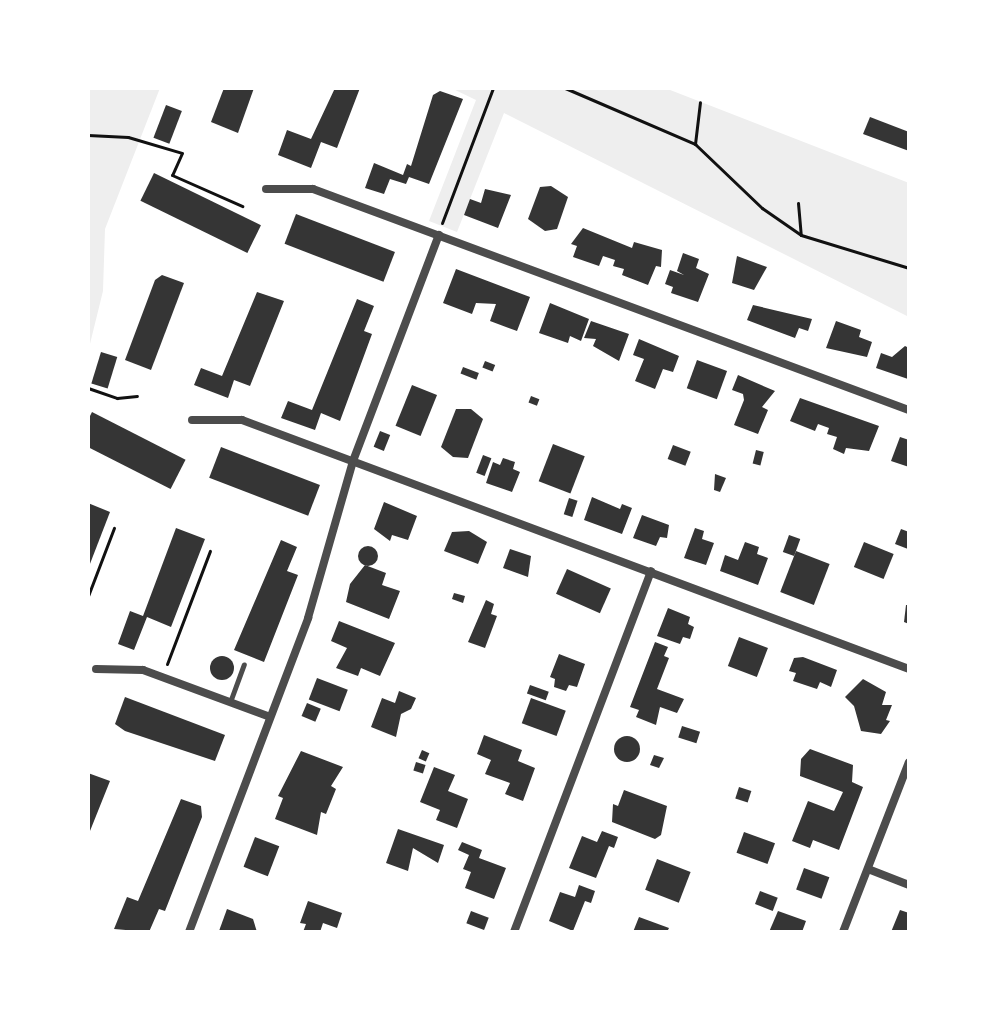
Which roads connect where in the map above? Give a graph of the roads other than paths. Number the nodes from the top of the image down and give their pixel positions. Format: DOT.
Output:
graph roads {
  1 [pos="266,189"];
  2 [pos="439,235"];
  3 [pos="909,410"];
  4 [pos="192,420"];
  5 [pos="353,461"];
  6 [pos="651,571"];
  7 [pos="244,664"];
  8 [pos="96,669"];
  9 [pos="909,669"];
  10 [pos="230,702"];
  11 [pos="270,717"];
  12 [pos="909,762"];
  13 [pos="868,869"];
  14 [pos="909,885"];
  15 [pos="189,932"];
  16 [pos="514,932"];
  17 [pos="843,932"];
  1 -- 2 [label="street"];
  2 -- 3 [label="street"];
  2 -- 5 [label="street"];
  4 -- 5 [label="street"];
  5 -- 6 [label="street"];
  5 -- 11 [label="street"];
  6 -- 9 [label="street"];
  6 -- 16 [label="street"];
  7 -- 10 [label="lane"];
  8 -- 10 [label="street"];
  10 -- 11 [label="street"];
  11 -- 15 [label="street"];
  12 -- 13 [label="street"];
  13 -- 14 [label="street"];
  13 -- 17 [label="street"];
}
